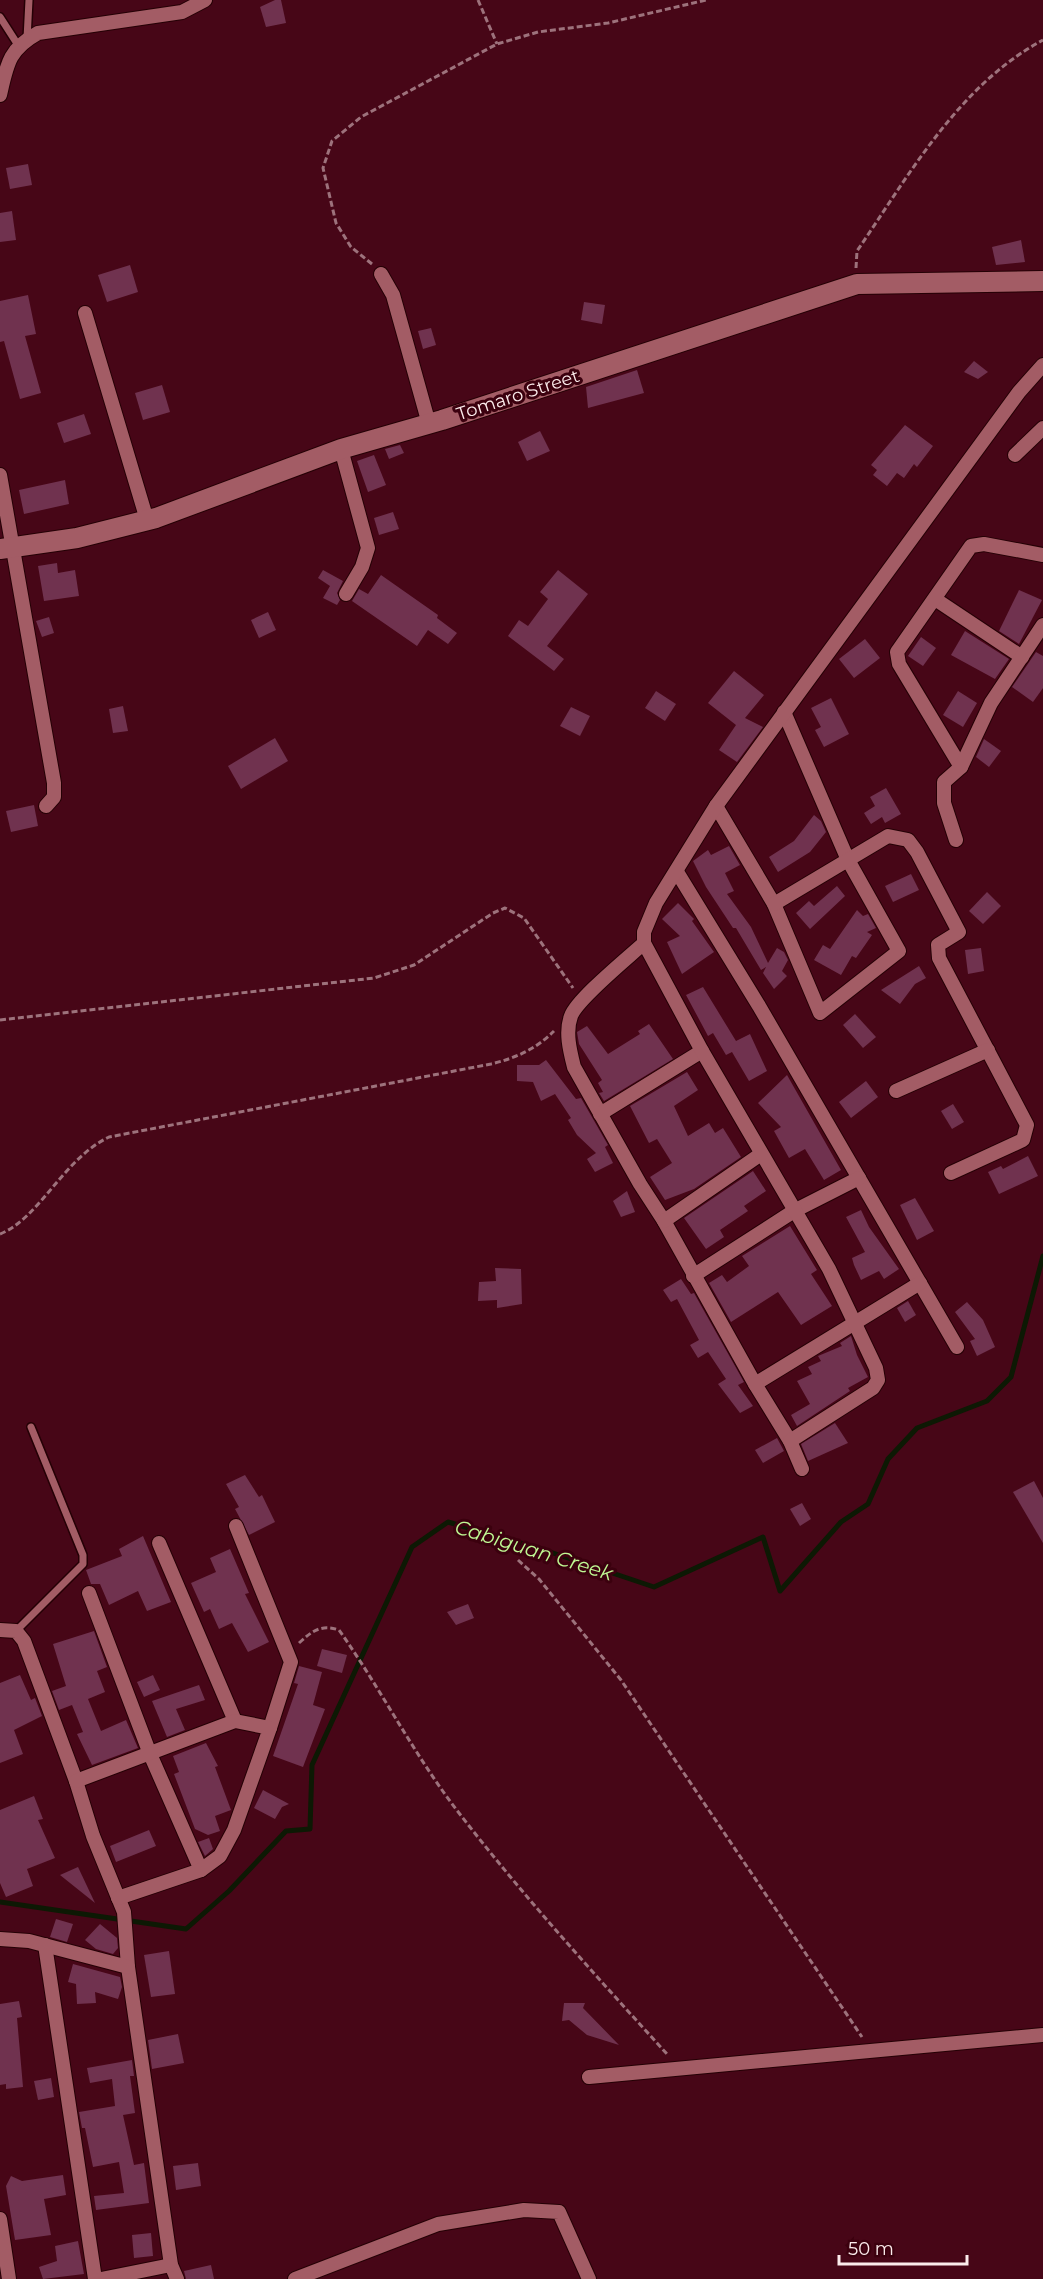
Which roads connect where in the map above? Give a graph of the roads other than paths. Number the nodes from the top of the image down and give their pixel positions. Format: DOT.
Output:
graph roads {
  1 [pos="29,0"];
  2 [pos="205,0"];
  3 [pos="0,17"];
  4 [pos="22,42"];
  5 [pos="0,95"];
  6 [pos="381,274"];
  7 [pos="1043,281"];
  8 [pos="85,313"];
  9 [pos="1043,365"];
  10 [pos="429,423"];
  11 [pos="1043,428"];
  12 [pos="341,449"];
  13 [pos="1015,455"];
  14 [pos="0,475"];
  15 [pos="147,520"];
  16 [pos="7,549"];
  17 [pos="1043,555"];
  18 [pos="346,594"];
  19 [pos="935,599"];
  20 [pos="1043,625"];
  21 [pos="1022,657"];
  22 [pos="784,712"];
  23 [pos="961,767"];
  24 [pos="46,806"];
  25 [pos="716,806"];
  26 [pos="956,840"];
  27 [pos="848,860"];
  28 [pos="677,872"];
  29 [pos="774,904"];
  30 [pos="644,943"];
  31 [pos="988,1050"];
  32 [pos="702,1051"];
  33 [pos="896,1090"];
  34 [pos="600,1114"];
  35 [pos="761,1154"];
  36 [pos="951,1173"];
  37 [pos="859,1178"];
  38 [pos="794,1211"];
  39 [pos="664,1221"];
  40 [pos="693,1276"];
  41 [pos="920,1283"];
  42 [pos="854,1323"];
  43 [pos="957,1347"];
  44 [pos="755,1384"];
  45 [pos="31,1427"];
  46 [pos="790,1442"];
  47 [pos="802,1469"];
  48 [pos="236,1526"];
  49 [pos="159,1543"];
  50 [pos="89,1593"];
  51 [pos="0,1630"];
  52 [pos="15,1631"];
  53 [pos="235,1722"];
  54 [pos="270,1728"];
  55 [pos="150,1754"];
  56 [pos="76,1781"];
  57 [pos="201,1870"];
  58 [pos="118,1898"];
  59 [pos="0,1939"];
  60 [pos="45,1945"];
  61 [pos="128,1967"];
  62 [pos="1043,2035"];
  63 [pos="589,2078"];
  64 [pos="0,2219"];
  65 [pos="171,2265"];
  66 [pos="5,2272"];
  67 [pos="94,2279"];
  68 [pos="101,2279"];
  69 [pos="177,2279"];
  70 [pos="295,2279"];
  71 [pos="589,2279"];
  1 -- 4 [label="lane"];
  2 -- 4 [label="street"];
  3 -- 4 [label="lane"];
  4 -- 5 [label="street"];
  6 -- 10 [label="street"];
  7 -- 10 [label="street, Tomaro Street"];
  8 -- 15 [label="street"];
  9 -- 22 [label="street"];
  10 -- 12 [label="street, Tomaro Street"];
  11 -- 13 [label="street"];
  12 -- 15 [label="street, Tomaro Street"];
  12 -- 18 [label="street"];
  14 -- 16 [label="street"];
  15 -- 16 [label="street, Tomaro Street"];
  16 -- 24 [label="street"];
  17 -- 19 [label="street"];
  19 -- 21 [label="street"];
  19 -- 23 [label="street"];
  20 -- 21 [label="street"];
  21 -- 23 [label="street"];
  22 -- 25 [label="street"];
  22 -- 27 [label="street"];
  23 -- 26 [label="street"];
  25 -- 28 [label="street"];
  25 -- 29 [label="street"];
  27 -- 29 [label="street"];
  27 -- 29 [label="street"];
  27 -- 31 [label="street"];
  28 -- 30 [label="street"];
  28 -- 37 [label="street"];
  30 -- 32 [label="street"];
  30 -- 34 [label="street"];
  31 -- 33 [label="street"];
  31 -- 36 [label="street"];
  32 -- 34 [label="street"];
  32 -- 35 [label="street"];
  34 -- 39 [label="street"];
  35 -- 38 [label="street"];
  35 -- 39 [label="street"];
  37 -- 38 [label="street"];
  37 -- 41 [label="street"];
  38 -- 40 [label="street"];
  38 -- 42 [label="street"];
  39 -- 40 [label="street"];
  40 -- 44 [label="street"];
  41 -- 42 [label="street"];
  41 -- 43 [label="street"];
  42 -- 44 [label="street"];
  42 -- 46 [label="street"];
  44 -- 46 [label="street"];
  45 -- 52 [label="lane"];
  46 -- 47 [label="street"];
  48 -- 54 [label="street"];
  49 -- 53 [label="street"];
  50 -- 55 [label="street"];
  51 -- 52 [label="street"];
  52 -- 56 [label="street"];
  53 -- 54 [label="street"];
  53 -- 55 [label="street"];
  54 -- 57 [label="street"];
  55 -- 56 [label="street"];
  55 -- 57 [label="street"];
  56 -- 58 [label="street"];
  57 -- 58 [label="street"];
  58 -- 61 [label="street"];
  59 -- 60 [label="street"];
  60 -- 61 [label="street"];
  60 -- 67 [label="street"];
  61 -- 65 [label="street"];
  62 -- 63 [label="street"];
  64 -- 66 [label="street"];
  65 -- 68 [label="street"];
  65 -- 69 [label="street"];
  70 -- 71 [label="street"];
}
